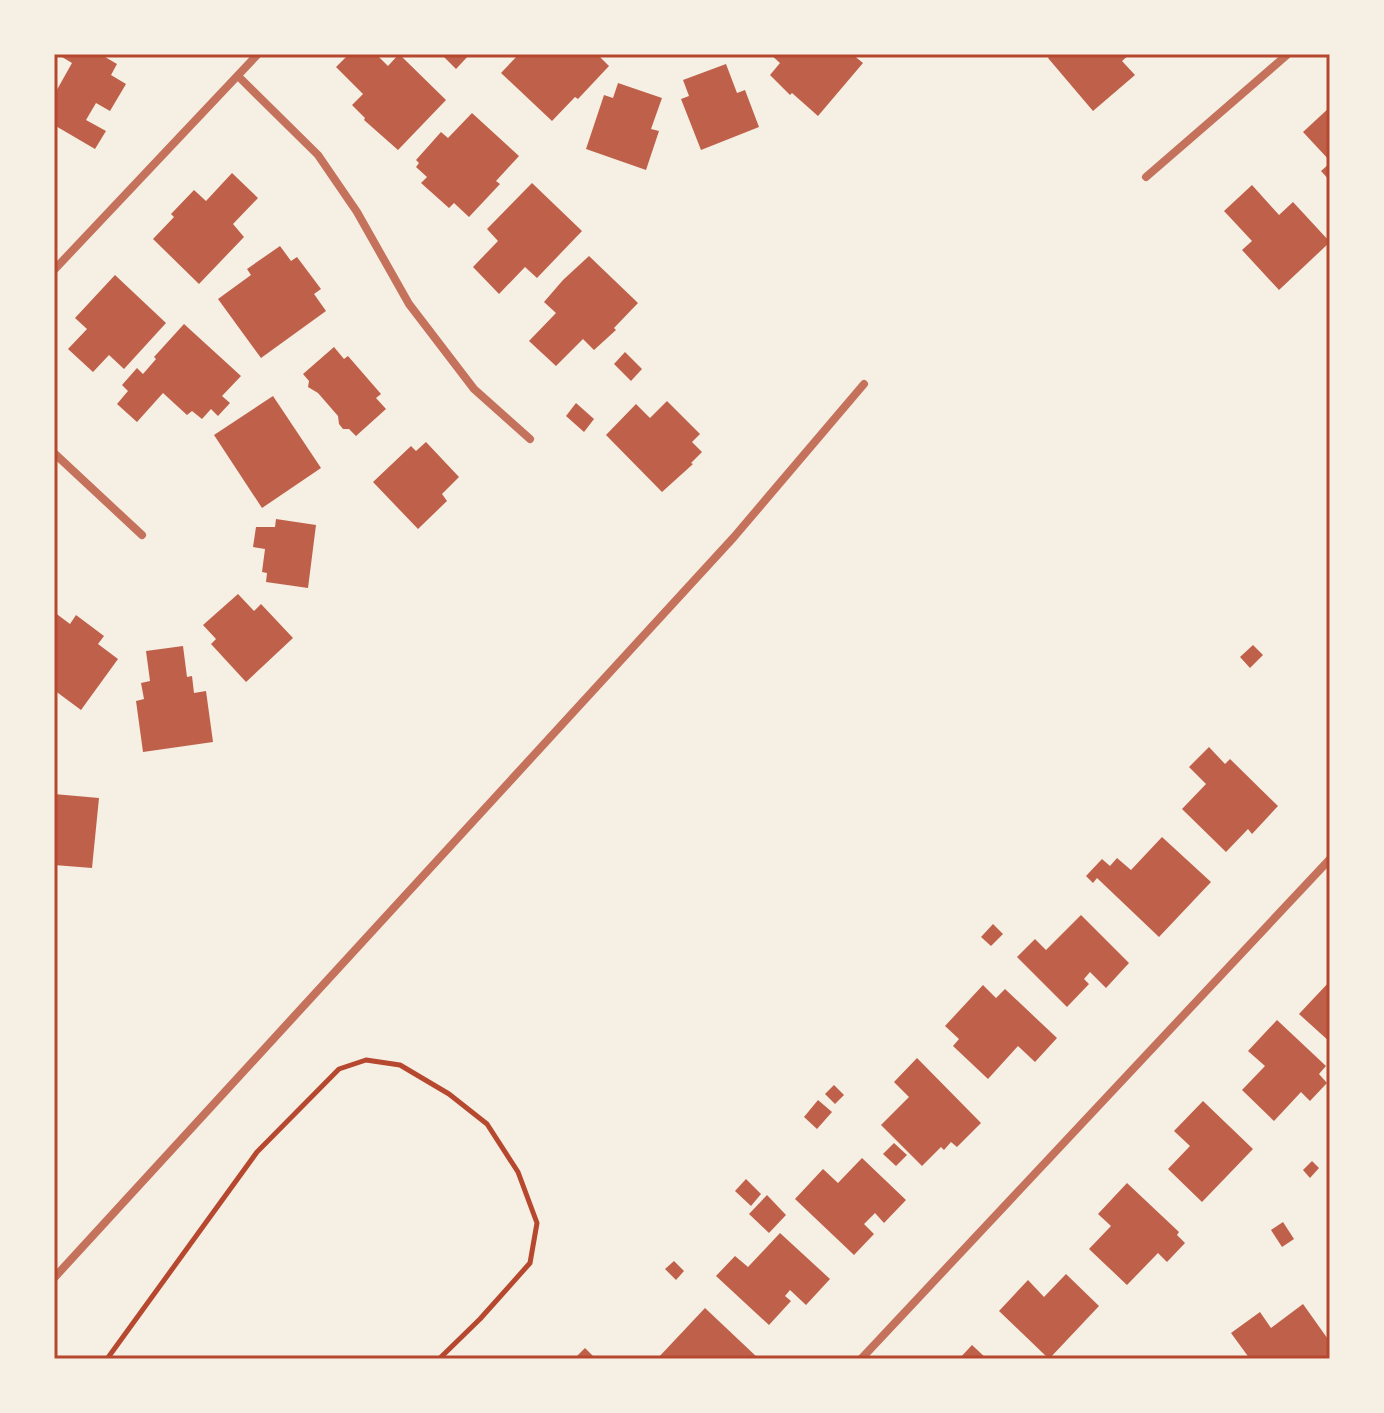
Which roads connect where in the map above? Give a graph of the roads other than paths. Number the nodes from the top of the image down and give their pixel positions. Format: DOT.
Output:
graph roads {
  1 [pos="258,54"];
  2 [pos="1288,54"];
  3 [pos="1277,58"];
  4 [pos="238,76"];
  5 [pos="1146,177"];
  6 [pos="54,270"];
  7 [pos="864,384"];
  8 [pos="530,439"];
  9 [pos="54,453"];
  10 [pos="142,535"];
  11 [pos="1330,859"];
  12 [pos="54,1278"];
  13 [pos="861,1359"];
  1 -- 4 [label="street"];
  2 -- 3 [label="street"];
  3 -- 5 [label="street"];
  4 -- 6 [label="street"];
  4 -- 8 [label="street"];
  7 -- 12 [label="street"];
  9 -- 10 [label="street"];
  11 -- 13 [label="street"];
}
